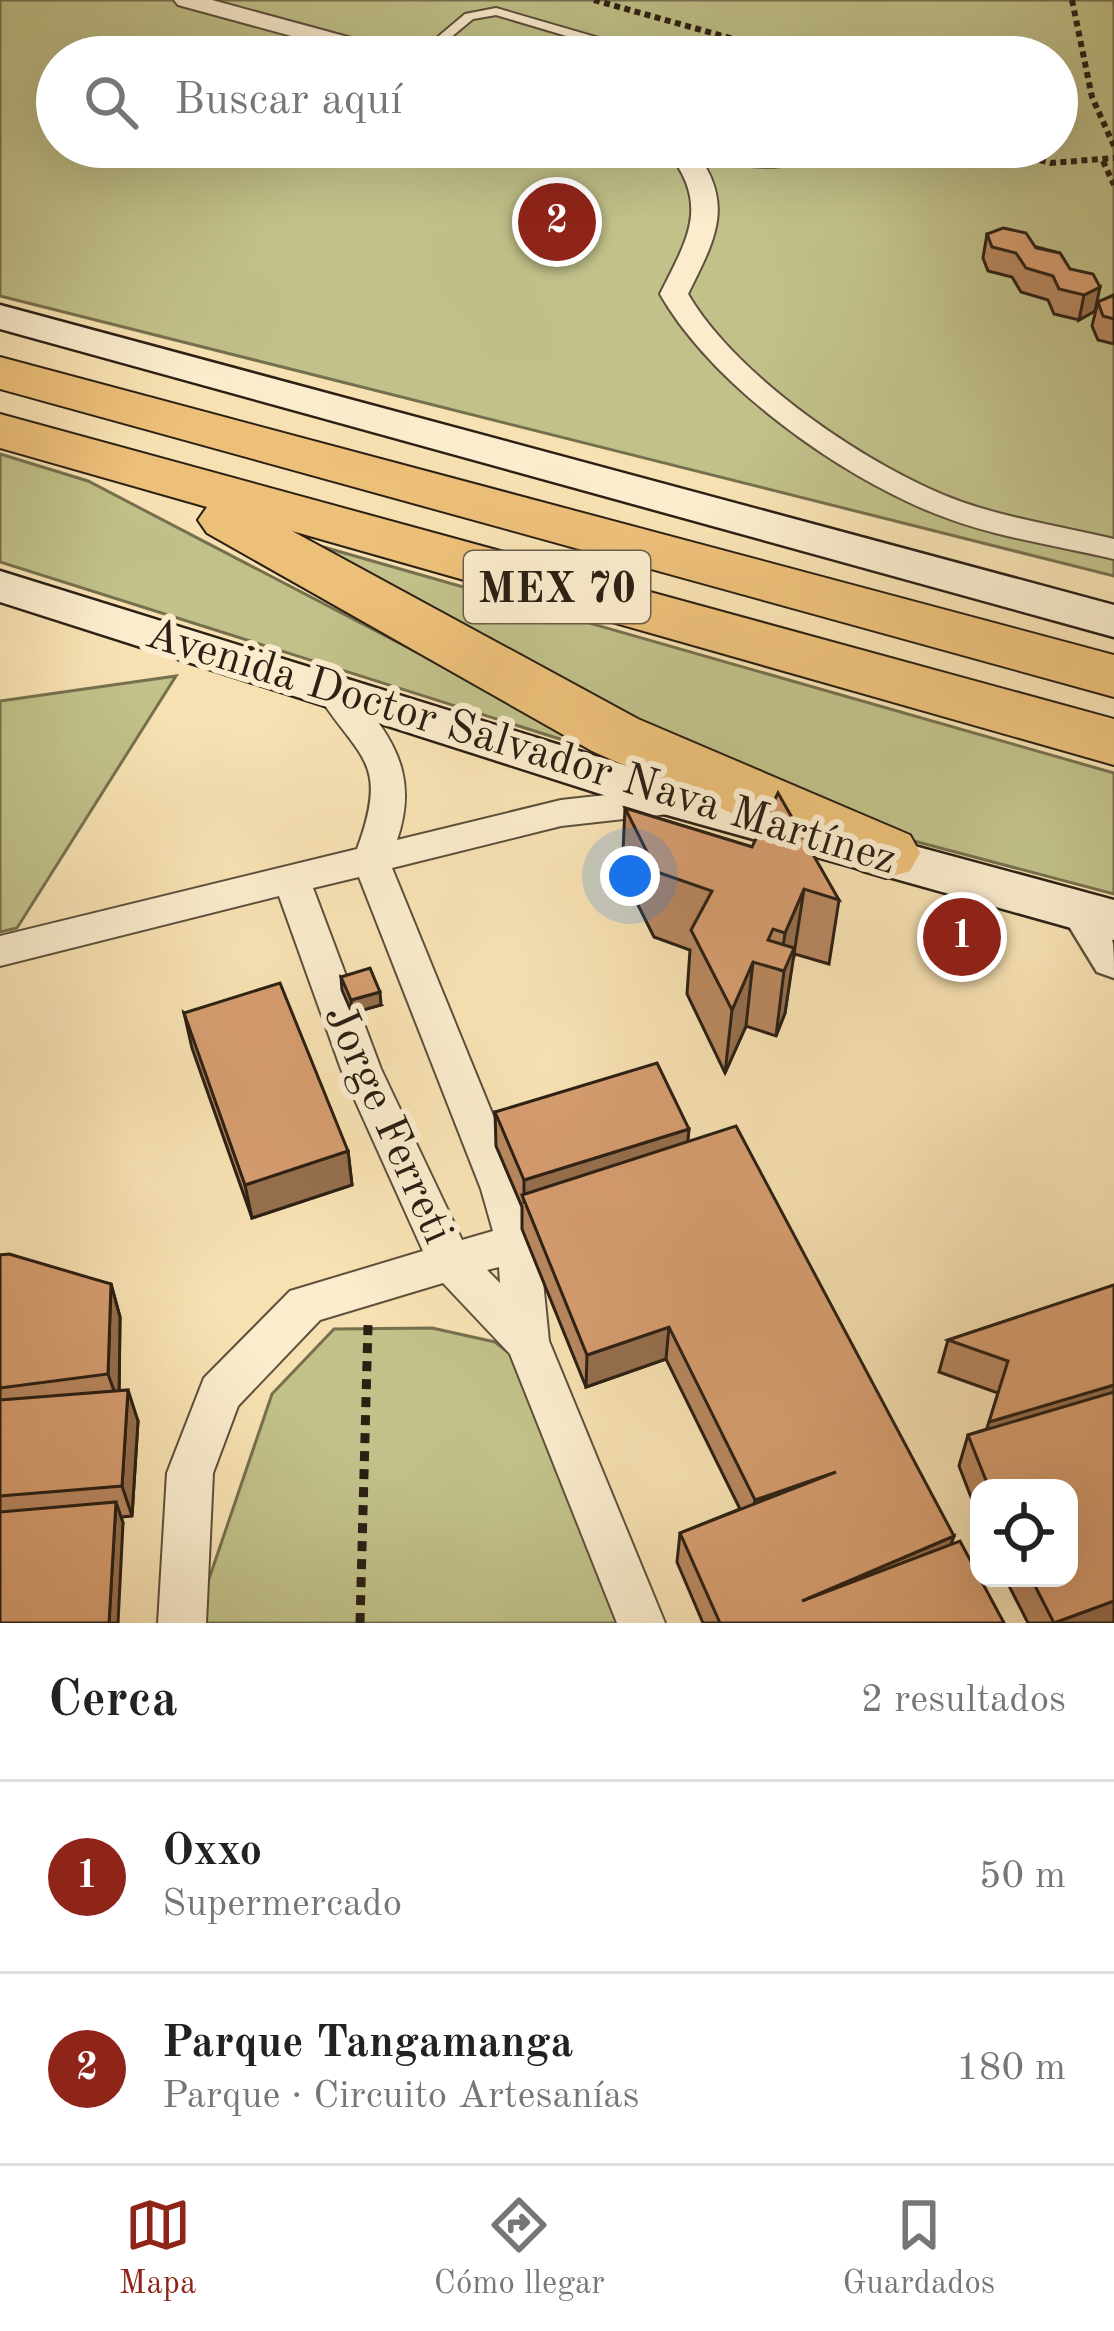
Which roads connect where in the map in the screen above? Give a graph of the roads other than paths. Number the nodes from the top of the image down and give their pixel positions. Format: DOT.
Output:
graph roads {
  1 [pos="186,0"];
  2 [pos="318,36"];
  3 [pos="445,36"];
  4 [pos="580,36"];
  5 [pos="692,168"];
  6 [pos="0,316"];
  7 [pos="0,374"];
  8 [pos="0,431"];
  9 [pos="70,451"];
  10 [pos="1114,549"];
  11 [pos="0,586"];
  12 [pos="1114,621"];
  13 [pos="1114,676"];
  14 [pos="332,690"];
  15 [pos="1114,742"];
  16 [pos="678,800"];
  17 [pos="886,854"];
  18 [pos="371,861"];
  19 [pos="292,881"];
  20 [pos="1098,915"];
  21 [pos="0,951"];
  22 [pos="1114,959"];
  23 [pos="518,1242"];
  24 [pos="453,1264"];
  25 [pos="527,1341"];
  26 [pos="182,1623"];
  27 [pos="641,1623"];
  1 -- 2 [label="street"];
  3 -- 4 [label="lane"];
  5 -- 10 [label="street"];
  6 -- 12 [label="main road"];
  7 -- 13 [label="highway, MEX 70"];
  8 -- 9 [label="highway, MEX 70"];
  9 -- 15 [label="highway, MEX 70"];
  9 -- 17 [label="highway"];
  11 -- 14 [label="main road, Avenida Doctor Salvador Nava Martínez"];
  14 -- 16 [label="main road, Avenida Doctor Salvador Nava Martínez"];
  14 -- 18 [label="street"];
  16 -- 17 [label="main road, Avenida Doctor Salvador Nava Martínez"];
  16 -- 18 [label="street"];
  17 -- 20 [label="main road, Avenida Doctor Salvador Nava Martínez"];
  18 -- 19 [label="street"];
  18 -- 23 [label="street, Jorge Ferreti"];
  19 -- 21 [label="street"];
  19 -- 24 [label="street, Jorge Ferreti"];
  20 -- 22 [label="street"];
  23 -- 24 [label="street"];
  23 -- 25 [label="street, Jorge Ferreti"];
  24 -- 25 [label="street, Jorge Ferreti"];
  24 -- 26 [label="street"];
  25 -- 27 [label="street, Jorge Ferreti"];
}
